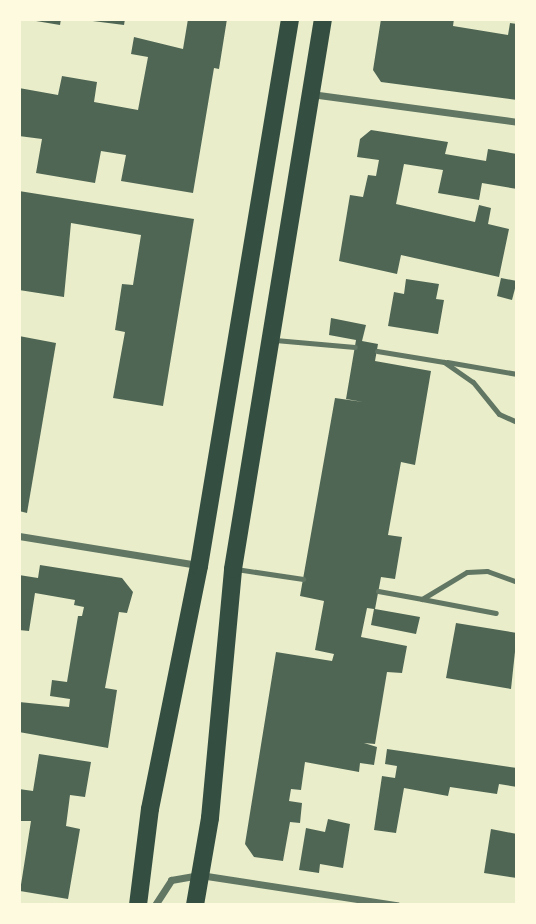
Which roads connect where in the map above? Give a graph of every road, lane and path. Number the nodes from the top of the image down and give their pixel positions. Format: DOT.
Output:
graph roads {
  1 [pos="290,19"];
  2 [pos="323,19"];
  3 [pos="311,94"];
  4 [pos="517,122"];
  5 [pos="270,340"];
  6 [pos="355,348"];
  7 [pos="377,351"];
  8 [pos="444,362"];
  9 [pos="517,374"];
  10 [pos="517,422"];
  11 [pos="19,536"];
  12 [pos="199,566"];
  13 [pos="233,569"];
  14 [pos="303,579"];
  15 [pos="517,582"];
  16 [pos="378,591"];
  17 [pos="422,599"];
  18 [pos="496,613"];
  19 [pos="200,875"];
  20 [pos="138,905"];
  21 [pos="155,905"];
  22 [pos="195,905"];
  23 [pos="397,905"];
  1 -- 12 [label="main road"];
  2 -- 3 [label="main road"];
  3 -- 4 [label="street"];
  3 -- 5 [label="main road"];
  5 -- 6 [label="lane"];
  5 -- 13 [label="main road"];
  7 -- 8 [label="lane"];
  8 -- 9 [label="lane"];
  8 -- 10 [label="lane"];
  11 -- 12 [label="street"];
  12 -- 20 [label="main road"];
  13 -- 14 [label="lane"];
  13 -- 19 [label="main road"];
  15 -- 17 [label="lane"];
  16 -- 17 [label="lane"];
  17 -- 18 [label="lane"];
  19 -- 21 [label="street"];
  19 -- 22 [label="main road"];
  19 -- 23 [label="street"];
}
